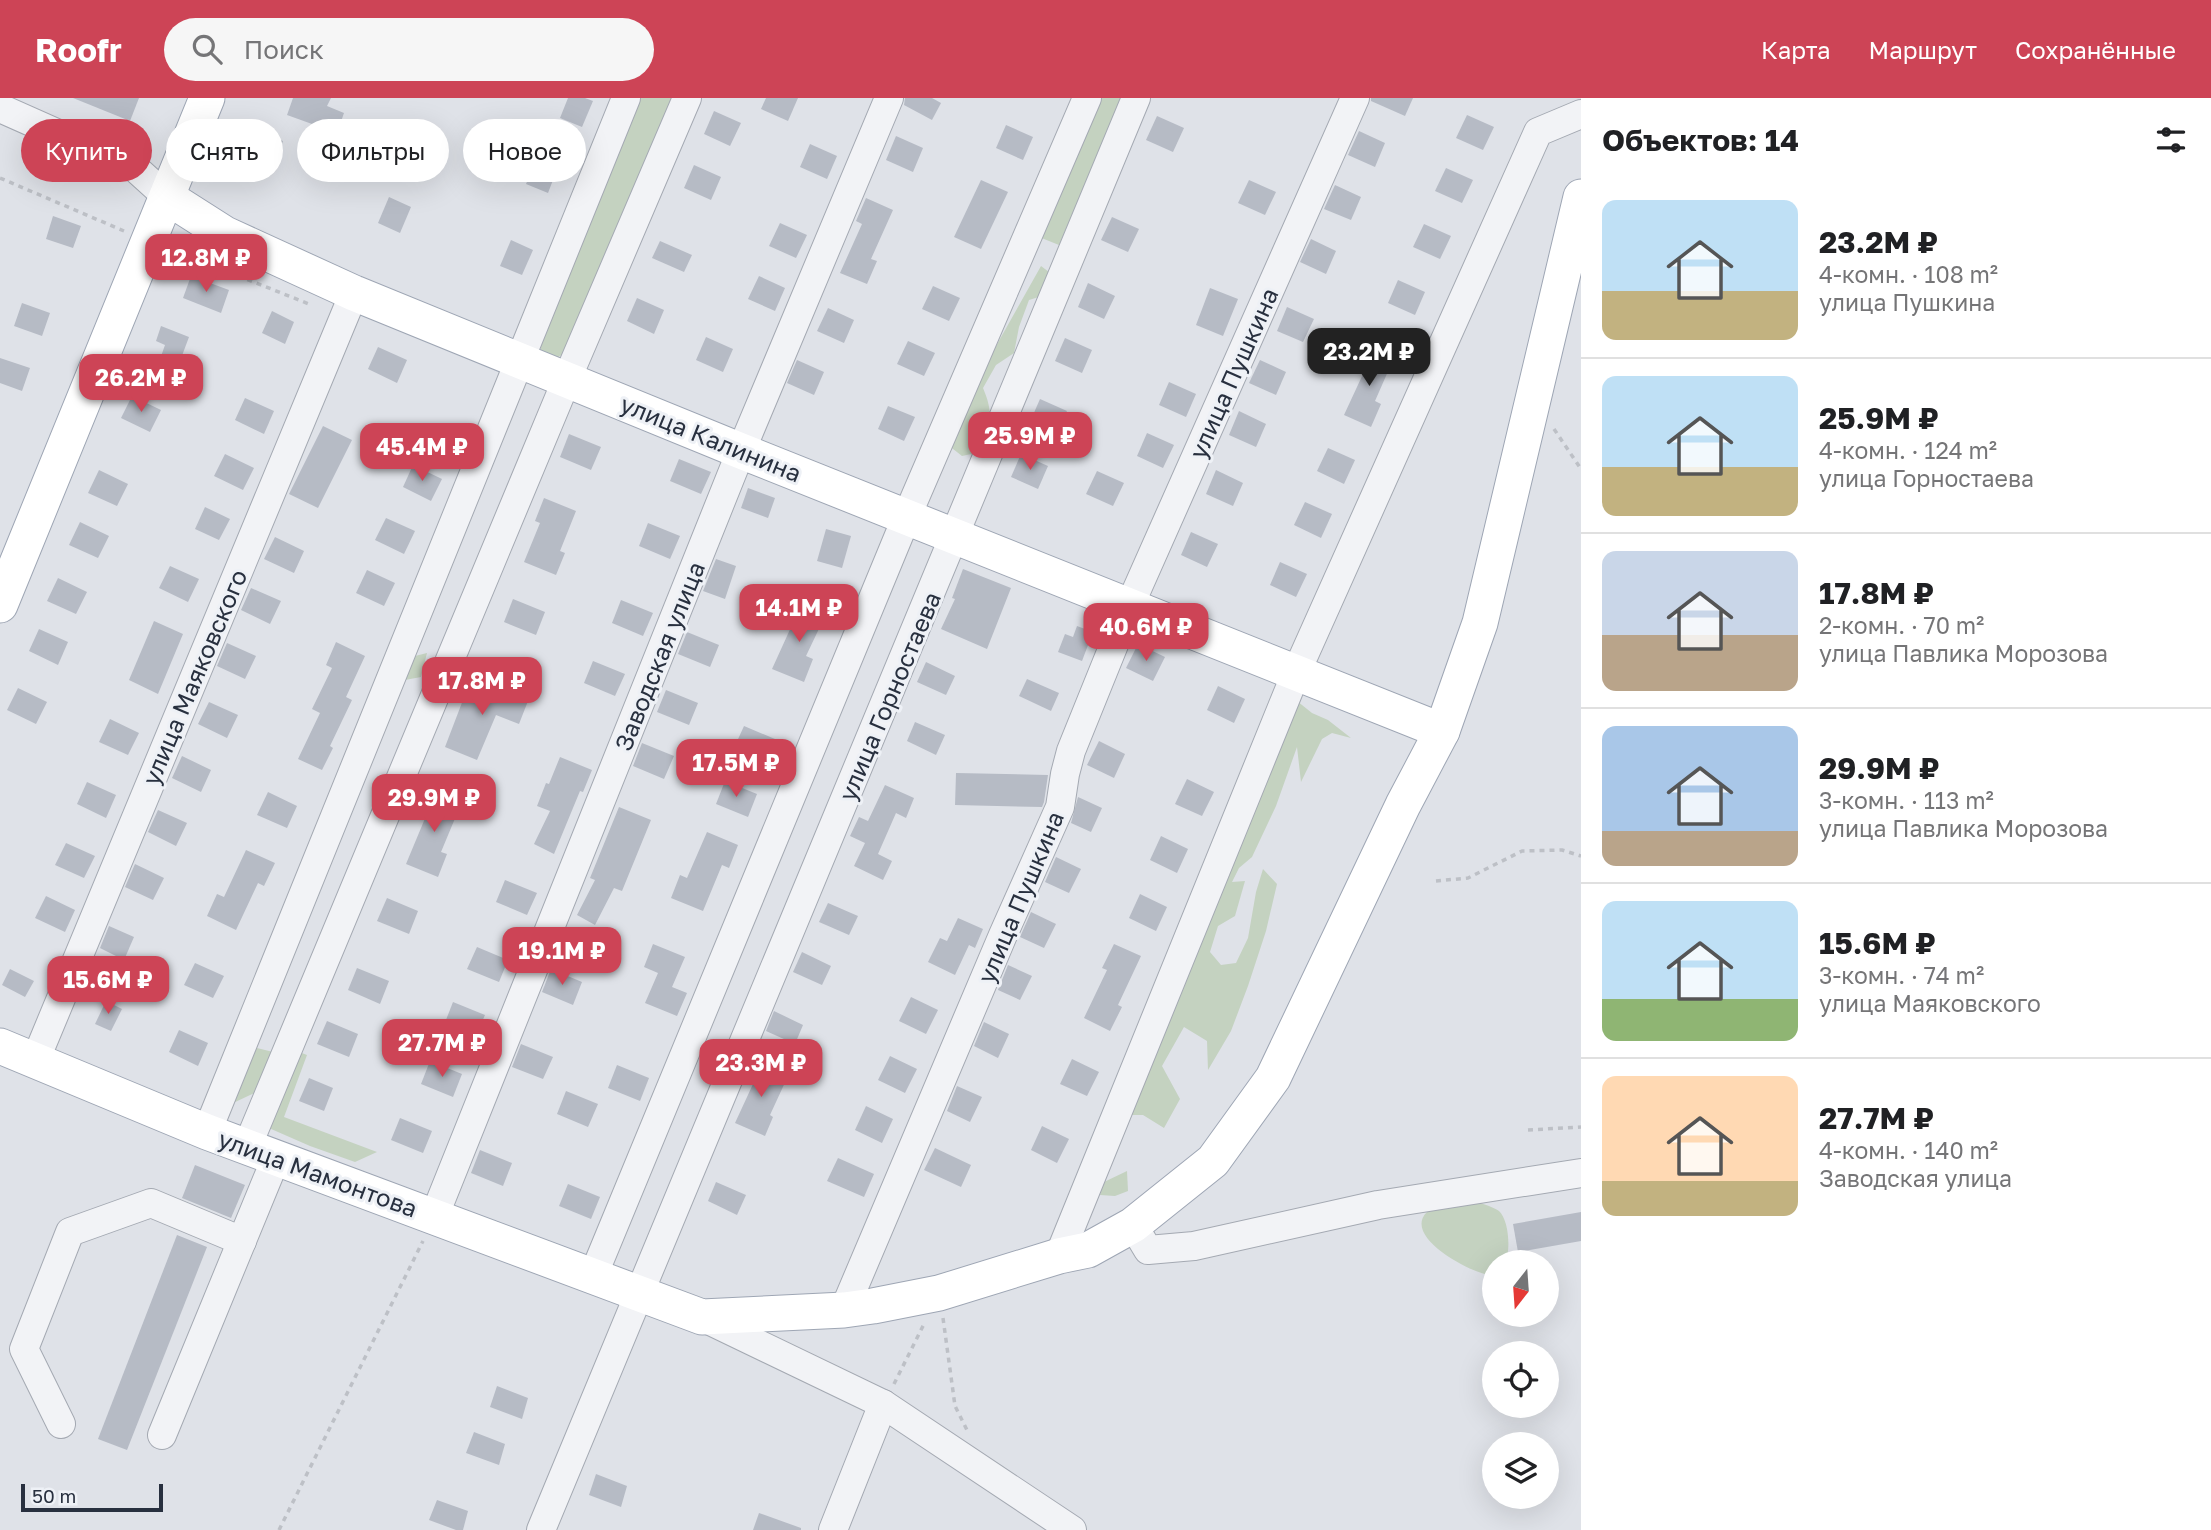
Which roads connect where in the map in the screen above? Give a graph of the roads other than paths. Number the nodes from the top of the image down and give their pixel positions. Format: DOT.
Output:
graph roads {
  1 [pos="207,98"];
  2 [pos="626,98"];
  3 [pos="687,98"];
  4 [pos="889,98"];
  5 [pos="1087,98"];
  6 [pos="1136,98"];
  7 [pos="1355,98"];
  8 [pos="0,108"];
  9 [pos="1581,114"];
  10 [pos="167,197"];
  11 [pos="1581,197"];
  12 [pos="349,305"];
  13 [pos="519,360"];
  14 [pos="567,379"];
  15 [pos="741,451"];
  16 [pos="906,516"];
  17 [pos="956,536"];
  18 [pos="0,605"];
  19 [pos="1130,605"];
  20 [pos="1296,673"];
  21 [pos="1442,731"];
  22 [pos="0,1046"];
  23 [pos="35,1061"];
  24 [pos="207,1132"];
  25 [pos="261,1152"];
  26 [pos="1581,1173"];
  27 [pos="434,1217"];
  28 [pos="1141,1238"];
  29 [pos="242,1241"];
  30 [pos="1074,1253"];
  31 [pos="593,1276"];
  32 [pos="638,1293"];
  33 [pos="844,1310"];
  34 [pos="702,1317"];
  35 [pos="883,1404"];
  36 [pos="61,1424"];
  37 [pos="162,1435"];
  38 [pos="541,1530"];
  39 [pos="833,1530"];
  40 [pos="1072,1530"];
  1 -- 10 [label="main road"];
  2 -- 13 [label="street"];
  3 -- 14 [label="street"];
  4 -- 15 [label="street, Заводская улица"];
  5 -- 16 [label="street, улица Горностаева"];
  6 -- 17 [label="street, улица Горностаева"];
  7 -- 19 [label="street, улица Пушкина"];
  8 -- 10 [label="street, улица Калинина"];
  9 -- 20 [label="street"];
  10 -- 12 [label="main road, улица Калинина"];
  10 -- 18 [label="main road"];
  11 -- 21 [label="main road"];
  12 -- 13 [label="main road, улица Калинина"];
  12 -- 23 [label="street, улица Маяковского"];
  13 -- 14 [label="main road, улица Калинина"];
  13 -- 24 [label="street"];
  14 -- 15 [label="main road, улица Калинина"];
  14 -- 25 [label="street"];
  15 -- 16 [label="main road, улица Калинина"];
  15 -- 27 [label="street, Заводская улица"];
  16 -- 17 [label="main road, улица Калинина"];
  16 -- 31 [label="street, улица Горностаева"];
  17 -- 19 [label="main road, улица Калинина"];
  17 -- 32 [label="street, улица Горностаева"];
  19 -- 20 [label="main road, улица Калинина"];
  19 -- 33 [label="street, улица Пушкина"];
  20 -- 21 [label="main road, улица Калинина"];
  20 -- 30 [label="street"];
  21 -- 28 [label="main road"];
  22 -- 23 [label="main road, улица Мамонтова"];
  23 -- 24 [label="main road, улица Мамонтова"];
  24 -- 25 [label="main road, улица Мамонтова"];
  25 -- 27 [label="main road, улица Мамонтова"];
  25 -- 29 [label="street"];
  26 -- 28 [label="street"];
  27 -- 31 [label="main road, улица Мамонтова"];
  28 -- 30 [label="main road"];
  29 -- 36 [label="street"];
  29 -- 37 [label="street"];
  30 -- 33 [label="main road"];
  31 -- 32 [label="main road, улица Мамонтова"];
  32 -- 34 [label="main road"];
  32 -- 38 [label="street, улица Горностаева"];
  33 -- 34 [label="main road"];
  34 -- 35 [label="street"];
  35 -- 39 [label="street"];
  35 -- 40 [label="street"];
}
